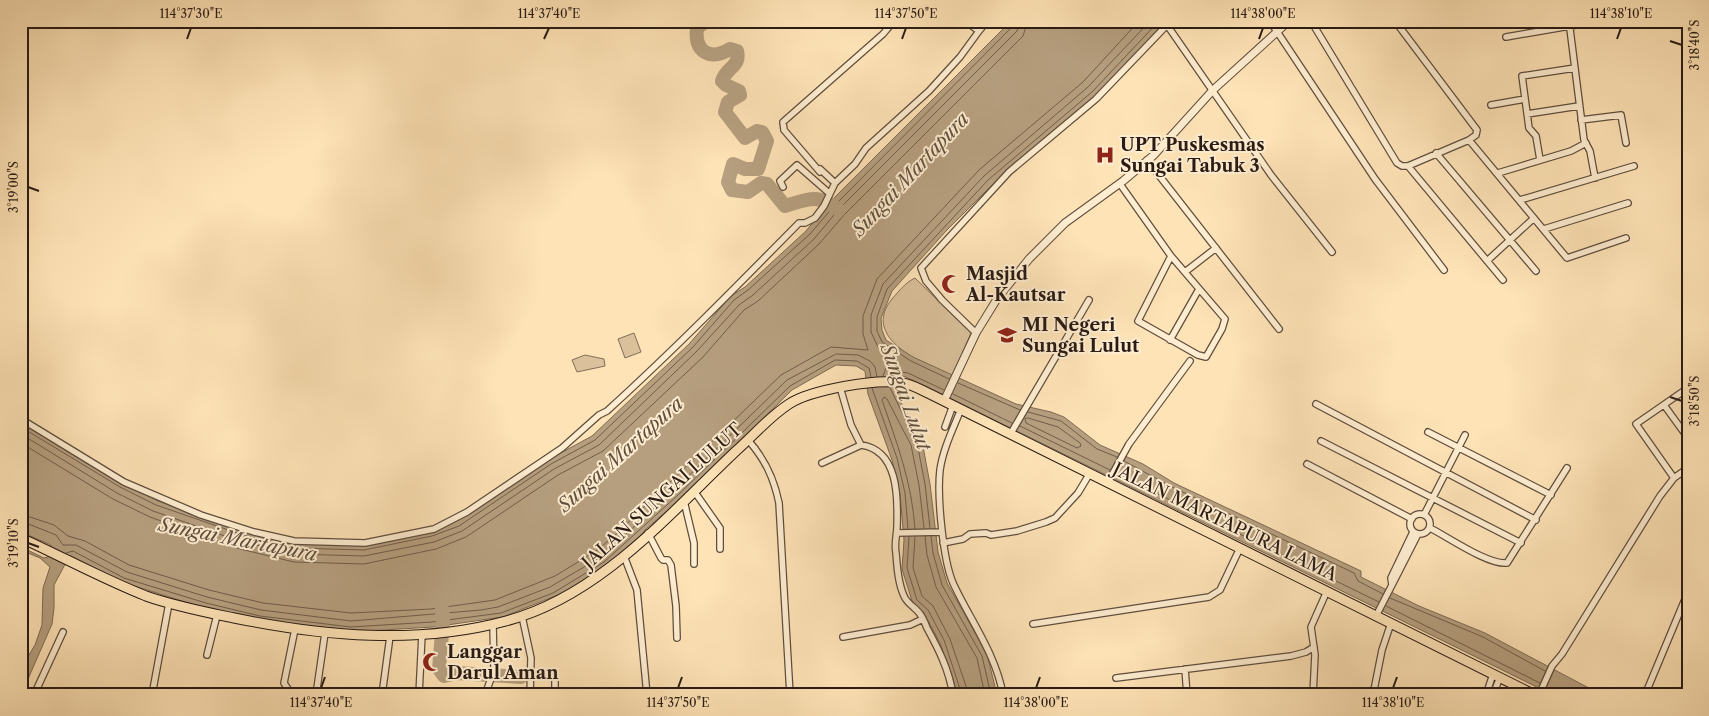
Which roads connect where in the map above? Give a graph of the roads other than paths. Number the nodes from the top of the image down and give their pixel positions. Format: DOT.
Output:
graph roads {
  1 [pos="894,21"];
  2 [pos="965,21"];
  3 [pos="987,21"];
  4 [pos="1270,21"];
  5 [pos="1289,21"];
  6 [pos="1311,21"];
  7 [pos="1395,21"];
  8 [pos="1599,21"];
  9 [pos="1169,23"];
  10 [pos="1569,24"];
  11 [pos="979,31"];
  12 [pos="1277,32"];
  13 [pos="1506,37"];
  14 [pos="1575,68"];
  15 [pos="1213,90"];
  16 [pos="1525,99"];
  17 [pos="1491,105"];
  18 [pos="1579,106"];
  19 [pos="1527,114"];
  20 [pos="1581,120"];
  21 [pos="1469,140"];
  22 [pos="1586,143"];
  23 [pos="1626,143"];
  24 [pos="1436,153"];
  25 [pos="1147,160"];
  26 [pos="1540,160"];
  27 [pos="815,166"];
  28 [pos="1408,166"];
  29 [pos="1634,166"];
  30 [pos="820,172"];
  31 [pos="1498,173"];
  32 [pos="1595,178"];
  33 [pos="835,183"];
  34 [pos="1120,184"];
  35 [pos="783,187"];
  36 [pos="828,195"];
  37 [pos="1520,200"];
  38 [pos="1628,203"];
  39 [pos="1534,218"];
  40 [pos="1544,229"];
  41 [pos="1626,238"];
  42 [pos="1510,239"];
  43 [pos="1216,248"];
  44 [pos="1332,252"];
  45 [pos="1171,256"];
  46 [pos="1487,261"];
  47 [pos="1444,270"];
  48 [pos="1536,271"];
  49 [pos="1185,272"];
  50 [pos="1503,280"];
  51 [pos="924,281"];
  52 [pos="1199,289"];
  53 [pos="1089,300"];
  54 [pos="943,301"];
  55 [pos="1279,329"];
  56 [pos="976,333"];
  57 [pos="1170,340"];
  58 [pos="1190,361"];
  59 [pos="899,382"];
  60 [pos="840,387"];
  61 [pos="1688,388"];
  62 [pos="951,403"];
  63 [pos="1316,404"];
  64 [pos="1664,406"];
  65 [pos="21,419"];
  66 [pos="945,426"];
  67 [pos="1012,432"];
  68 [pos="1428,432"];
  69 [pos="1466,435"];
  70 [pos="1688,438"];
  71 [pos="748,440"];
  72 [pos="1321,441"];
  73 [pos="861,445"];
  74 [pos="1459,448"];
  75 [pos="822,463"];
  76 [pos="1307,464"];
  77 [pos="1567,468"];
  78 [pos="1688,468"];
  79 [pos="1446,472"];
  80 [pos="1090,473"];
  81 [pos="1674,478"];
  82 [pos="1108,481"];
  83 [pos="694,491"];
  84 [pos="1551,494"];
  85 [pos="1433,498"];
  86 [pos="684,501"];
  87 [pos="1424,515"];
  88 [pos="1412,519"];
  89 [pos="1536,520"];
  90 [pos="1430,528"];
  91 [pos="940,532"];
  92 [pos="648,533"];
  93 [pos="898,533"];
  94 [pos="1416,533"];
  95 [pos="21,538"];
  96 [pos="943,542"];
  97 [pos="1521,544"];
  98 [pos="1240,548"];
  99 [pos="720,549"];
  100 [pos="624,556"];
  101 [pos="694,564"];
  102 [pos="1326,591"];
  103 [pos="1688,592"];
  104 [pos="170,603"];
  105 [pos="1378,613"];
  106 [pos="217,615"];
  107 [pos="522,616"];
  108 [pos="923,619"];
  109 [pos="1391,623"];
  110 [pos="493,624"];
  111 [pos="1033,624"];
  112 [pos="294,629"];
  113 [pos="63,632"];
  114 [pos="325,633"];
  115 [pos="422,634"];
  116 [pos="390,636"];
  117 [pos="843,637"];
  118 [pos="677,638"];
  119 [pos="1314,647"];
  120 [pos="207,655"];
  121 [pos="1185,669"];
  122 [pos="1497,676"];
  123 [pos="1116,678"];
  124 [pos="556,682"];
  125 [pos="1513,684"];
  126 [pos="1313,693"];
  127 [pos="646,694"];
  128 [pos="1538,694"];
  129 [pos="34,695"];
  130 [pos="152,695"];
  131 [pos="292,695"];
  132 [pos="316,695"];
  133 [pos="382,695"];
  134 [pos="419,695"];
  135 [pos="485,695"];
  136 [pos="530,695"];
  137 [pos="555,695"];
  138 [pos="790,695"];
  139 [pos="953,695"];
  140 [pos="1003,695"];
  141 [pos="1187,695"];
  142 [pos="1282,695"];
  143 [pos="1373,695"];
  144 [pos="1486,695"];
  145 [pos="1494,695"];
  146 [pos="1511,695"];
  147 [pos="1645,695"];
  1 -- 27 [label="street"];
  2 -- 11 [label="street"];
  3 -- 11 [label="street"];
  4 -- 12 [label="street"];
  5 -- 12 [label="street"];
  6 -- 28 [label="street"];
  7 -- 21 [label="street"];
  8 -- 10 [label="street"];
  9 -- 15 [label="street"];
  9 -- 54 [label="street"];
  10 -- 13 [label="street"];
  10 -- 14 [label="street"];
  11 -- 33 [label="street"];
  12 -- 15 [label="street"];
  12 -- 47 [label="street"];
  14 -- 16 [label="street"];
  14 -- 18 [label="street"];
  15 -- 25 [label="street"];
  15 -- 44 [label="street"];
  16 -- 17 [label="street"];
  16 -- 19 [label="street"];
  18 -- 19 [label="street"];
  18 -- 20 [label="street"];
  19 -- 26 [label="street"];
  20 -- 22 [label="street"];
  20 -- 23 [label="street"];
  21 -- 24 [label="street"];
  21 -- 31 [label="street"];
  22 -- 26 [label="street"];
  22 -- 32 [label="street"];
  24 -- 28 [label="street"];
  24 -- 42 [label="street"];
  25 -- 34 [label="street"];
  25 -- 43 [label="street"];
  26 -- 31 [label="street"];
  27 -- 30 [label="street"];
  27 -- 33 [label="street"];
  28 -- 46 [label="street"];
  29 -- 32 [label="street"];
  31 -- 37 [label="street"];
  32 -- 37 [label="street"];
  33 -- 36 [label="street"];
  34 -- 45 [label="street"];
  34 -- 56 [label="street"];
  35 -- 36 [label="street"];
  36 -- 65 [label="street"];
  37 -- 39 [label="street"];
  38 -- 40 [label="street"];
  39 -- 40 [label="street"];
  39 -- 42 [label="street"];
  40 -- 41 [label="street"];
  42 -- 46 [label="street"];
  42 -- 48 [label="street"];
  43 -- 49 [label="street"];
  43 -- 55 [label="street"];
  45 -- 49 [label="street"];
  45 -- 57 [label="street"];
  46 -- 50 [label="street"];
  49 -- 52 [label="street"];
  51 -- 54 [label="street"];
  52 -- 57 [label="street"];
  52 -- 57 [label="street"];
  53 -- 67 [label="street"];
  54 -- 56 [label="street"];
  56 -- 62 [label="street"];
  58 -- 82 [label="street"];
  59 -- 60 [label="main road, JALAN SUNGAI LULUT"];
  59 -- 62 [label="main road, JALAN MARTAPURA LAMA"];
  60 -- 71 [label="main road, JALAN SUNGAI LULUT"];
  60 -- 73 [label="street"];
  61 -- 64 [label="street"];
  62 -- 66 [label="street"];
  62 -- 67 [label="main road, JALAN MARTAPURA LAMA"];
  62 -- 91 [label="street"];
  63 -- 79 [label="street"];
  64 -- 70 [label="street"];
  64 -- 81 [label="street"];
  67 -- 80 [label="main road, JALAN MARTAPURA LAMA"];
  68 -- 74 [label="street"];
  69 -- 74 [label="street"];
  71 -- 83 [label="main road, JALAN SUNGAI LULUT"];
  71 -- 138 [label="street"];
  72 -- 85 [label="street"];
  73 -- 75 [label="street"];
  73 -- 93 [label="street"];
  74 -- 79 [label="street"];
  74 -- 84 [label="street"];
  76 -- 88 [label="street"];
  77 -- 84 [label="street"];
  78 -- 81 [label="street"];
  79 -- 85 [label="street"];
  79 -- 89 [label="street"];
  80 -- 82 [label="main road, JALAN MARTAPURA LAMA"];
  80 -- 96 [label="street"];
  81 -- 128 [label="street"];
  82 -- 98 [label="main road, JALAN MARTAPURA LAMA"];
  83 -- 86 [label="main road, JALAN SUNGAI LULUT"];
  83 -- 99 [label="street"];
  84 -- 89 [label="street"];
  85 -- 87 [label="street"];
  85 -- 97 [label="street"];
  86 -- 92 [label="main road, JALAN SUNGAI LULUT"];
  86 -- 101 [label="street"];
  87 -- 88 [label="street"];
  87 -- 90 [label="street"];
  88 -- 94 [label="street"];
  89 -- 97 [label="street"];
  90 -- 94 [label="street"];
  90 -- 97 [label="street"];
  91 -- 93 [label="street"];
  91 -- 96 [label="street"];
  92 -- 100 [label="main road, JALAN SUNGAI LULUT"];
  92 -- 118 [label="street"];
  93 -- 108 [label="street"];
  94 -- 105 [label="street"];
  95 -- 104 [label="main road, JALAN SUNGAI LULUT"];
  96 -- 140 [label="street"];
  98 -- 102 [label="main road, JALAN MARTAPURA LAMA"];
  98 -- 111 [label="street"];
  100 -- 107 [label="main road, JALAN SUNGAI LULUT"];
  100 -- 127 [label="street"];
  102 -- 105 [label="main road, JALAN MARTAPURA LAMA"];
  102 -- 119 [label="street"];
  103 -- 147 [label="street"];
  104 -- 106 [label="main road, JALAN SUNGAI LULUT"];
  104 -- 130 [label="street"];
  105 -- 109 [label="main road, JALAN MARTAPURA LAMA"];
  106 -- 112 [label="main road, JALAN SUNGAI LULUT"];
  106 -- 120 [label="street"];
  107 -- 110 [label="main road, JALAN SUNGAI LULUT"];
  107 -- 136 [label="street"];
  108 -- 117 [label="street"];
  108 -- 139 [label="street"];
  109 -- 122 [label="main road, JALAN MARTAPURA LAMA"];
  109 -- 143 [label="street"];
  110 -- 115 [label="main road, JALAN SUNGAI LULUT"];
  110 -- 135 [label="street"];
  112 -- 114 [label="main road, JALAN SUNGAI LULUT"];
  112 -- 131 [label="street"];
  113 -- 129 [label="street"];
  114 -- 116 [label="main road, JALAN SUNGAI LULUT"];
  114 -- 132 [label="street"];
  115 -- 116 [label="main road, JALAN SUNGAI LULUT"];
  115 -- 134 [label="street"];
  116 -- 133 [label="street"];
  119 -- 121 [label="street"];
  119 -- 126 [label="street"];
  121 -- 123 [label="street"];
  121 -- 141 [label="street"];
  122 -- 125 [label="main road, JALAN MARTAPURA LAMA"];
  122 -- 144 [label="street"];
  122 -- 145 [label="street"];
  124 -- 137 [label="street"];
  125 -- 128 [label="main road, JALAN MARTAPURA LAMA"];
  125 -- 146 [label="street"];
  126 -- 142 [label="street"];
}
